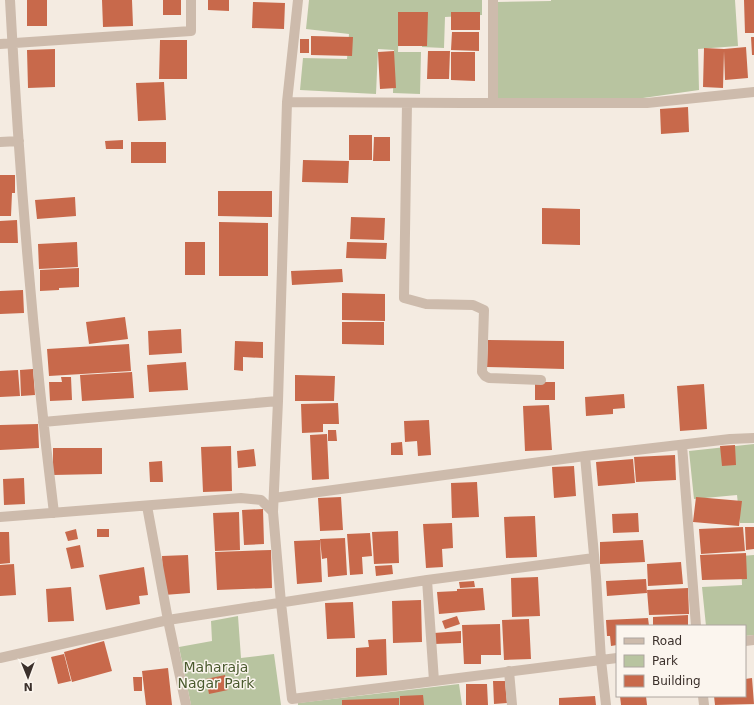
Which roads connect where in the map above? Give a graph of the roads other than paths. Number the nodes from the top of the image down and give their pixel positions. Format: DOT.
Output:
graph roads {
  1 [pos="10,0"];
  2 [pos="191,0"];
  3 [pos="298,0"];
  4 [pos="493,0"];
  5 [pos="12,43"];
  6 [pos="0,44"];
  7 [pos="754,92"];
  8 [pos="287,102"];
  9 [pos="408,103"];
  10 [pos="492,103"];
  11 [pos="19,141"];
  12 [pos="0,142"];
  13 [pos="540,380"];
  14 [pos="278,401"];
  15 [pos="43,422"];
  16 [pos="754,438"];
  17 [pos="682,445"];
  18 [pos="585,456"];
  19 [pos="274,498"];
  20 [pos="147,506"];
  21 [pos="273,512"];
  22 [pos="54,513"];
  23 [pos="0,518"];
  24 [pos="594,558"];
  25 [pos="426,580"];
  26 [pos="281,603"];
  27 [pos="168,620"];
  28 [pos="696,625"];
  29 [pos="0,658"];
  30 [pos="616,658"];
  31 [pos="601,660"];
  32 [pos="509,671"];
  33 [pos="434,681"];
  34 [pos="292,702"];
  35 [pos="186,705"];
  36 [pos="512,705"];
  37 [pos="606,705"];
  1 -- 5 [label="street"];
  2 -- 5 [label="street"];
  3 -- 8 [label="street"];
  4 -- 10 [label="street"];
  5 -- 6 [label="street"];
  5 -- 11 [label="street"];
  7 -- 10 [label="street"];
  8 -- 9 [label="street"];
  8 -- 14 [label="street"];
  9 -- 10 [label="street"];
  9 -- 13 [label="street"];
  11 -- 12 [label="street"];
  11 -- 15 [label="street"];
  14 -- 15 [label="street"];
  14 -- 19 [label="street"];
  15 -- 22 [label="street"];
  16 -- 17 [label="street"];
  17 -- 18 [label="street"];
  17 -- 28 [label="street"];
  18 -- 19 [label="street"];
  18 -- 24 [label="street"];
  19 -- 21 [label="street"];
  20 -- 21 [label="street"];
  20 -- 22 [label="street"];
  20 -- 27 [label="street"];
  21 -- 26 [label="street"];
  22 -- 23 [label="street"];
  24 -- 25 [label="street"];
  24 -- 31 [label="street"];
  25 -- 26 [label="street"];
  25 -- 33 [label="street"];
  26 -- 27 [label="street"];
  26 -- 34 [label="street"];
  27 -- 29 [label="street"];
  27 -- 35 [label="street"];
  30 -- 31 [label="street"];
  31 -- 32 [label="street"];
  31 -- 37 [label="street"];
  32 -- 33 [label="street"];
  32 -- 36 [label="street"];
  33 -- 34 [label="street"];
}
